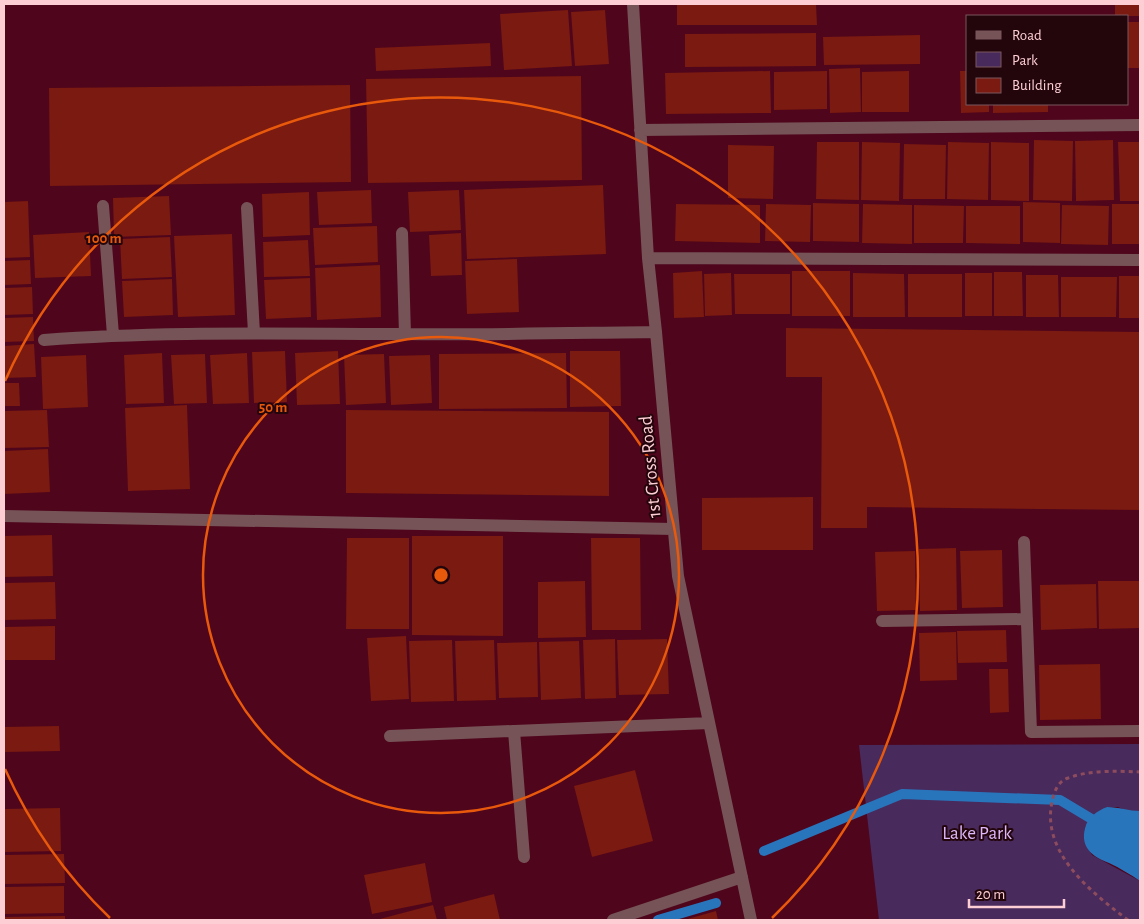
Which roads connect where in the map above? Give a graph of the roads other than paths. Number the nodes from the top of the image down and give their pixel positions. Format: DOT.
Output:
graph roads {
  1 [pos="633,4"];
  2 [pos="1140,125"];
  3 [pos="640,130"];
  4 [pos="102,206"];
  5 [pos="247,208"];
  6 [pos="402,233"];
  7 [pos="648,258"];
  8 [pos="1140,260"];
  9 [pos="656,332"];
  10 [pos="254,333"];
  11 [pos="404,334"];
  12 [pos="113,335"];
  13 [pos="44,340"];
  14 [pos="4,516"];
  15 [pos="674,529"];
  16 [pos="1024,542"];
  17 [pos="1027,619"];
  18 [pos="882,621"];
  19 [pos="709,723"];
  20 [pos="514,731"];
  21 [pos="1140,731"];
  22 [pos="390,736"];
  23 [pos="524,857"];
  24 [pos="742,877"];
  25 [pos="614,920"];
  26 [pos="751,920"];
  1 -- 3 [label="street, 1st Cross Road"];
  2 -- 3 [label="street"];
  3 -- 7 [label="street, 1st Cross Road"];
  4 -- 12 [label="street"];
  5 -- 10 [label="street"];
  6 -- 11 [label="street"];
  7 -- 8 [label="street"];
  7 -- 9 [label="street, 1st Cross Road"];
  9 -- 11 [label="street"];
  9 -- 15 [label="street, 1st Cross Road"];
  10 -- 11 [label="street"];
  10 -- 12 [label="street"];
  12 -- 13 [label="street"];
  14 -- 15 [label="street"];
  15 -- 19 [label="street, 1st Cross Road"];
  16 -- 17 [label="street"];
  17 -- 18 [label="street"];
  17 -- 21 [label="street"];
  19 -- 20 [label="street"];
  19 -- 24 [label="street, 1st Cross Road"];
  20 -- 22 [label="street"];
  20 -- 23 [label="street"];
  24 -- 25 [label="street"];
  24 -- 26 [label="street, 1st Cross Road"];
}
